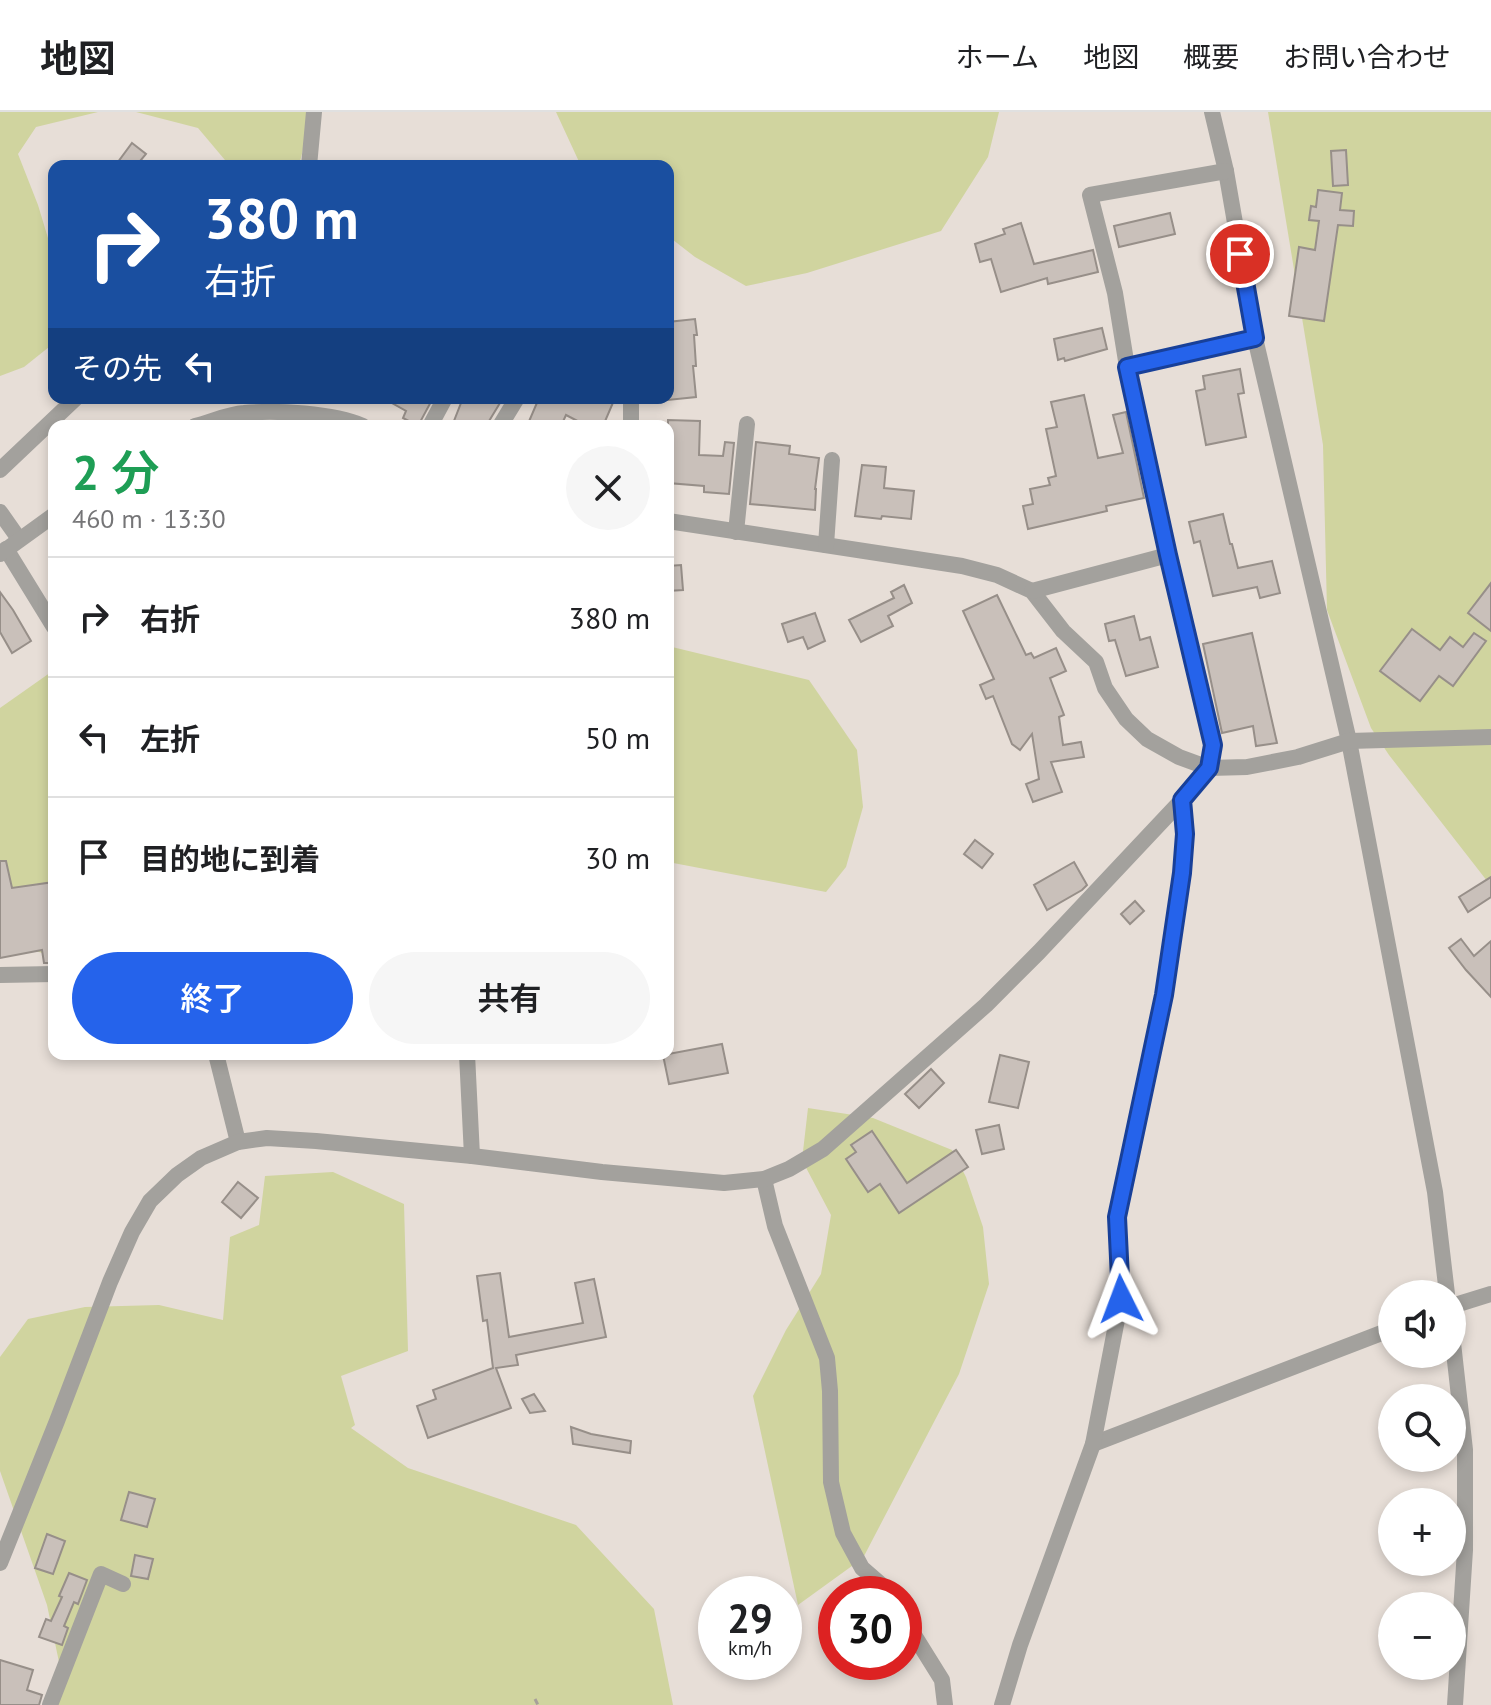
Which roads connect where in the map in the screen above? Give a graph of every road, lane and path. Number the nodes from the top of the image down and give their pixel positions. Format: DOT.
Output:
graph roads {
  1 [pos="314,112"];
  2 [pos="1212,112"];
  3 [pos="310,160"];
  4 [pos="1226,171"];
  5 [pos="1255,338"];
  6 [pos="1127,367"];
  7 [pos="70,404"];
  8 [pos="53,420"];
  9 [pos="217,420"];
  10 [pos="342,420"];
  11 [pos="747,424"];
  12 [pos="48,425"];
  13 [pos="832,460"];
  14 [pos="0,470"];
  15 [pos="0,512"];
  16 [pos="48,519"];
  17 [pos="674,522"];
  18 [pos="736,532"];
  19 [pos="826,545"];
  20 [pos="9,547"];
  21 [pos="1168,555"];
  22 [pos="1032,591"];
  23 [pos="48,616"];
  24 [pos="1491,737"];
  25 [pos="1349,741"];
  26 [pos="1209,768"];
  27 [pos="1182,800"];
  28 [pos="48,974"];
  29 [pos="0,975"];
  30 [pos="218,1060"];
  31 [pos="467,1060"];
  32 [pos="238,1142"];
  33 [pos="472,1156"];
  34 [pos="764,1179"];
  35 [pos="1445,1280"];
  36 [pos="1491,1294"];
  37 [pos="1466,1302"];
  38 [pos="1378,1334"];
  39 [pos="1456,1368"];
  40 [pos="1093,1444"];
  41 [pos="0,1563"];
  42 [pos="871,1576"];
  43 [pos="123,1584"];
  44 [pos="922,1648"];
  45 [pos="535,1699"];
  46 [pos="50,1705"];
  47 [pos="538,1705"];
  48 [pos="945,1705"];
  49 [pos="1002,1705"];
  50 [pos="1455,1705"];
  1 -- 3 [label="street"];
  2 -- 4 [label="street"];
  4 -- 5 [label="street"];
  4 -- 6 [label="street"];
  5 -- 6 [label="street"];
  5 -- 25 [label="street"];
  6 -- 21 [label="street"];
  7 -- 8 [label="street"];
  9 -- 10 [label="street"];
  11 -- 18 [label="street"];
  12 -- 14 [label="street"];
  13 -- 19 [label="street"];
  15 -- 20 [label="street"];
  16 -- 20 [label="street"];
  17 -- 18 [label="street"];
  18 -- 19 [label="street"];
  19 -- 22 [label="street"];
  20 -- 23 [label="street"];
  21 -- 22 [label="street"];
  21 -- 26 [label="street"];
  22 -- 26 [label="street"];
  24 -- 25 [label="street"];
  25 -- 26 [label="street"];
  25 -- 35 [label="street"];
  26 -- 27 [label="street"];
  27 -- 34 [label="street"];
  27 -- 40 [label="street"];
  28 -- 29 [label="street"];
  30 -- 32 [label="street"];
  31 -- 33 [label="street"];
  32 -- 33 [label="street"];
  32 -- 41 [label="street"];
  33 -- 34 [label="street"];
  34 -- 42 [label="street"];
  36 -- 37 [label="street"];
  38 -- 40 [label="street"];
  39 -- 50 [label="street"];
  40 -- 49 [label="street"];
  43 -- 46 [label="street"];
  44 -- 48 [label="street"];
  45 -- 47 [label="path"];
}
